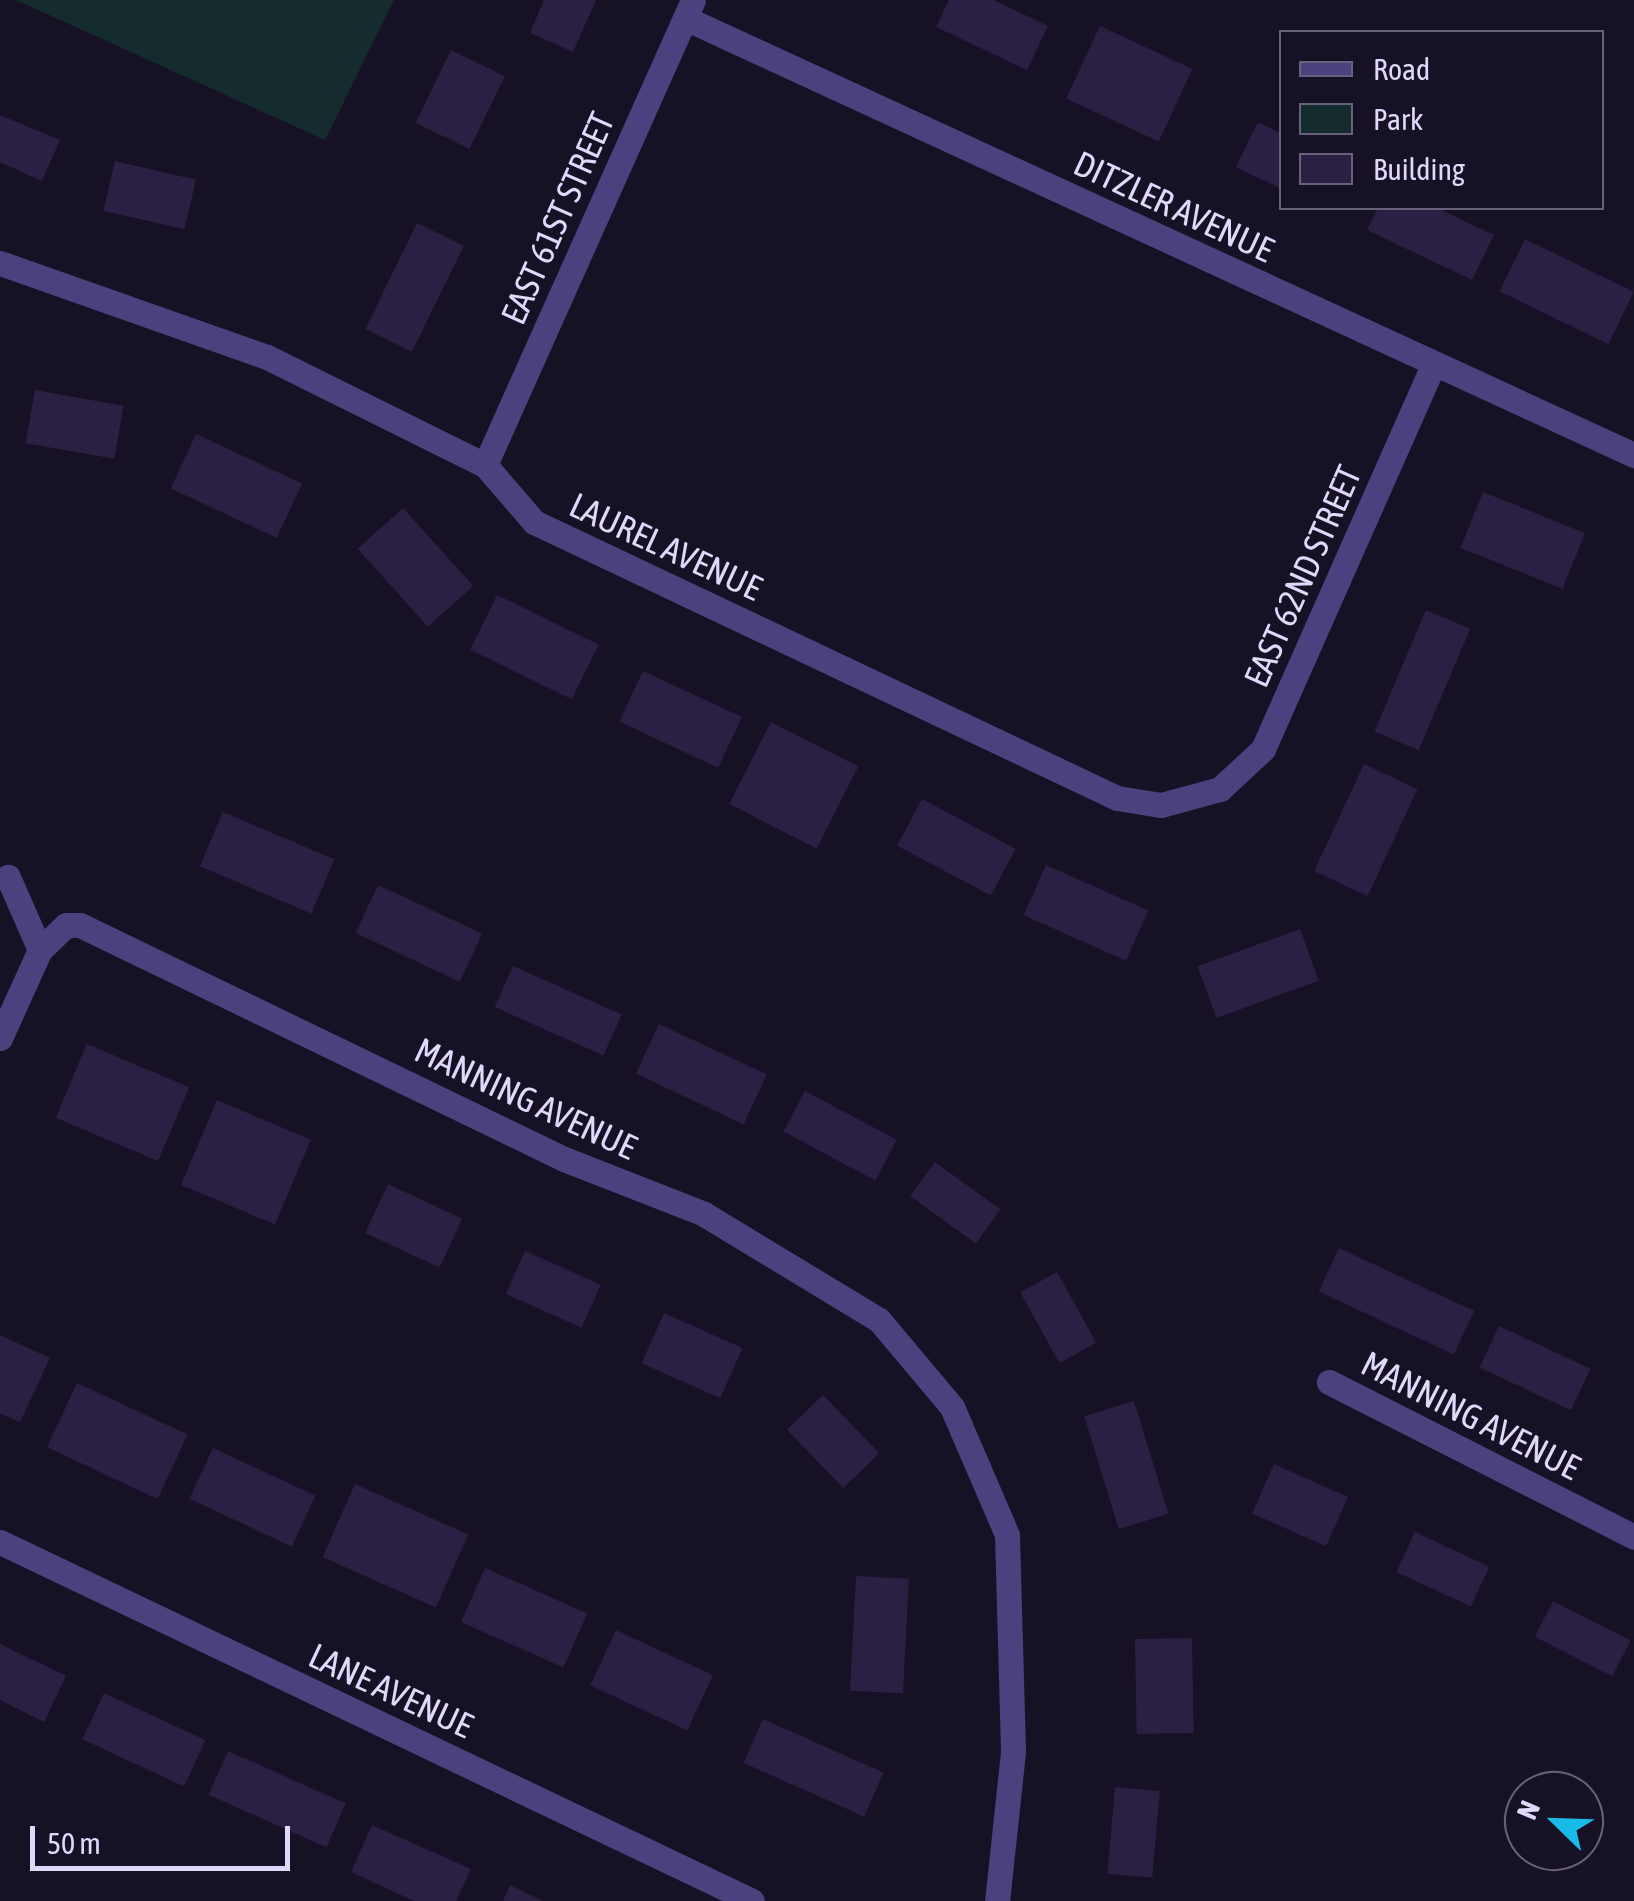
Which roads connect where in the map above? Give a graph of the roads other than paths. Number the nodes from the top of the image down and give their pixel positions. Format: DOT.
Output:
graph roads {
  1 [pos="689,9"];
  2 [pos="0,263"];
  3 [pos="1432,368"];
  4 [pos="1634,455"];
  5 [pos="485,465"];
  6 [pos="1210,792"];
  7 [pos="8,877"];
  8 [pos="40,950"];
  9 [pos="0,1038"];
  10 [pos="1329,1382"];
  11 [pos="1634,1537"];
  12 [pos="0,1542"];
  13 [pos="752,1901"];
  14 [pos="997,1901"];
  1 -- 3 [label="street, DITZLER AVENUE"];
  1 -- 5 [label="street, EAST 61ST STREET"];
  2 -- 5 [label="street, LAUREL AVENUE"];
  3 -- 4 [label="street, DITZLER AVENUE"];
  3 -- 6 [label="street, EAST 62ND STREET"];
  5 -- 6 [label="street, LAUREL AVENUE"];
  7 -- 8 [label="street"];
  8 -- 9 [label="street"];
  8 -- 14 [label="street, MANNING AVENUE"];
  10 -- 11 [label="street, MANNING AVENUE"];
  12 -- 13 [label="street, LANE AVENUE"];
}
